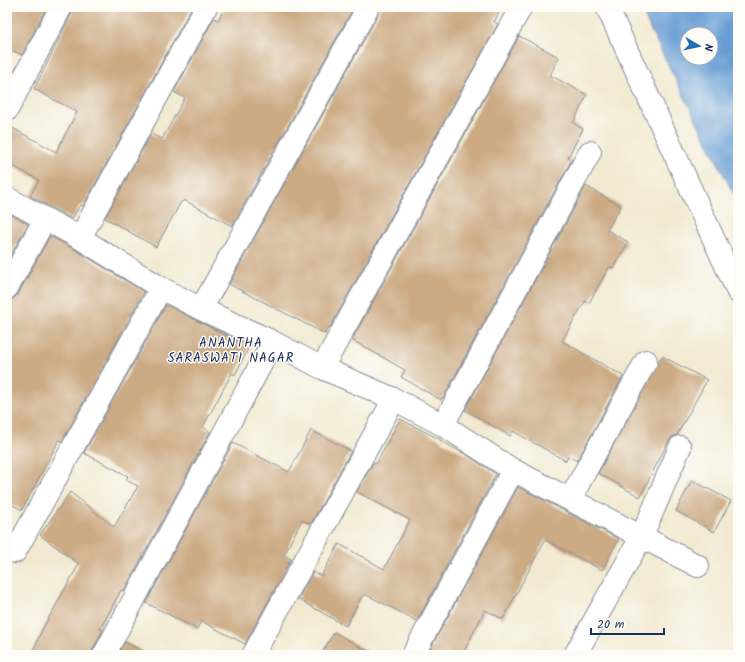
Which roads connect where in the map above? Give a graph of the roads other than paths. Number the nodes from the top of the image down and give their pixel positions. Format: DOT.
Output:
graph roads {
  1 [pos="61,7"];
  2 [pos="206,7"];
  3 [pos="368,7"];
  4 [pos="521,7"];
  5 [pos="607,7"];
  6 [pos="7,110"];
  7 [pos="590,152"];
  8 [pos="7,198"];
  9 [pos="45,219"];
  10 [pos="80,238"];
  11 [pos="7,288"];
  12 [pos="161,288"];
  13 [pos="738,292"];
  14 [pos="201,308"];
  15 [pos="274,342"];
  16 [pos="646,361"];
  17 [pos="322,368"];
  18 [pos="394,400"];
  19 [pos="443,425"];
  20 [pos="680,447"];
  21 [pos="513,470"];
  22 [pos="570,499"];
  23 [pos="642,536"];
  24 [pos="15,552"];
  25 [pos="698,566"];
  26 [pos="104,655"];
  27 [pos="253,655"];
  28 [pos="413,655"];
  29 [pos="575,655"];
  1 -- 6 [label="street"];
  2 -- 10 [label="street"];
  3 -- 14 [label="street"];
  4 -- 17 [label="street"];
  5 -- 13 [label="street"];
  7 -- 19 [label="street"];
  8 -- 9 [label="street"];
  9 -- 10 [label="street"];
  9 -- 11 [label="street"];
  10 -- 12 [label="street"];
  12 -- 14 [label="street"];
  12 -- 24 [label="street"];
  14 -- 15 [label="street"];
  15 -- 17 [label="street"];
  15 -- 26 [label="street"];
  16 -- 22 [label="street"];
  17 -- 18 [label="street"];
  18 -- 19 [label="street"];
  18 -- 27 [label="street"];
  19 -- 21 [label="street"];
  20 -- 23 [label="street"];
  21 -- 22 [label="street"];
  21 -- 28 [label="street"];
  22 -- 23 [label="street"];
  23 -- 25 [label="street"];
  23 -- 29 [label="street"];
}
